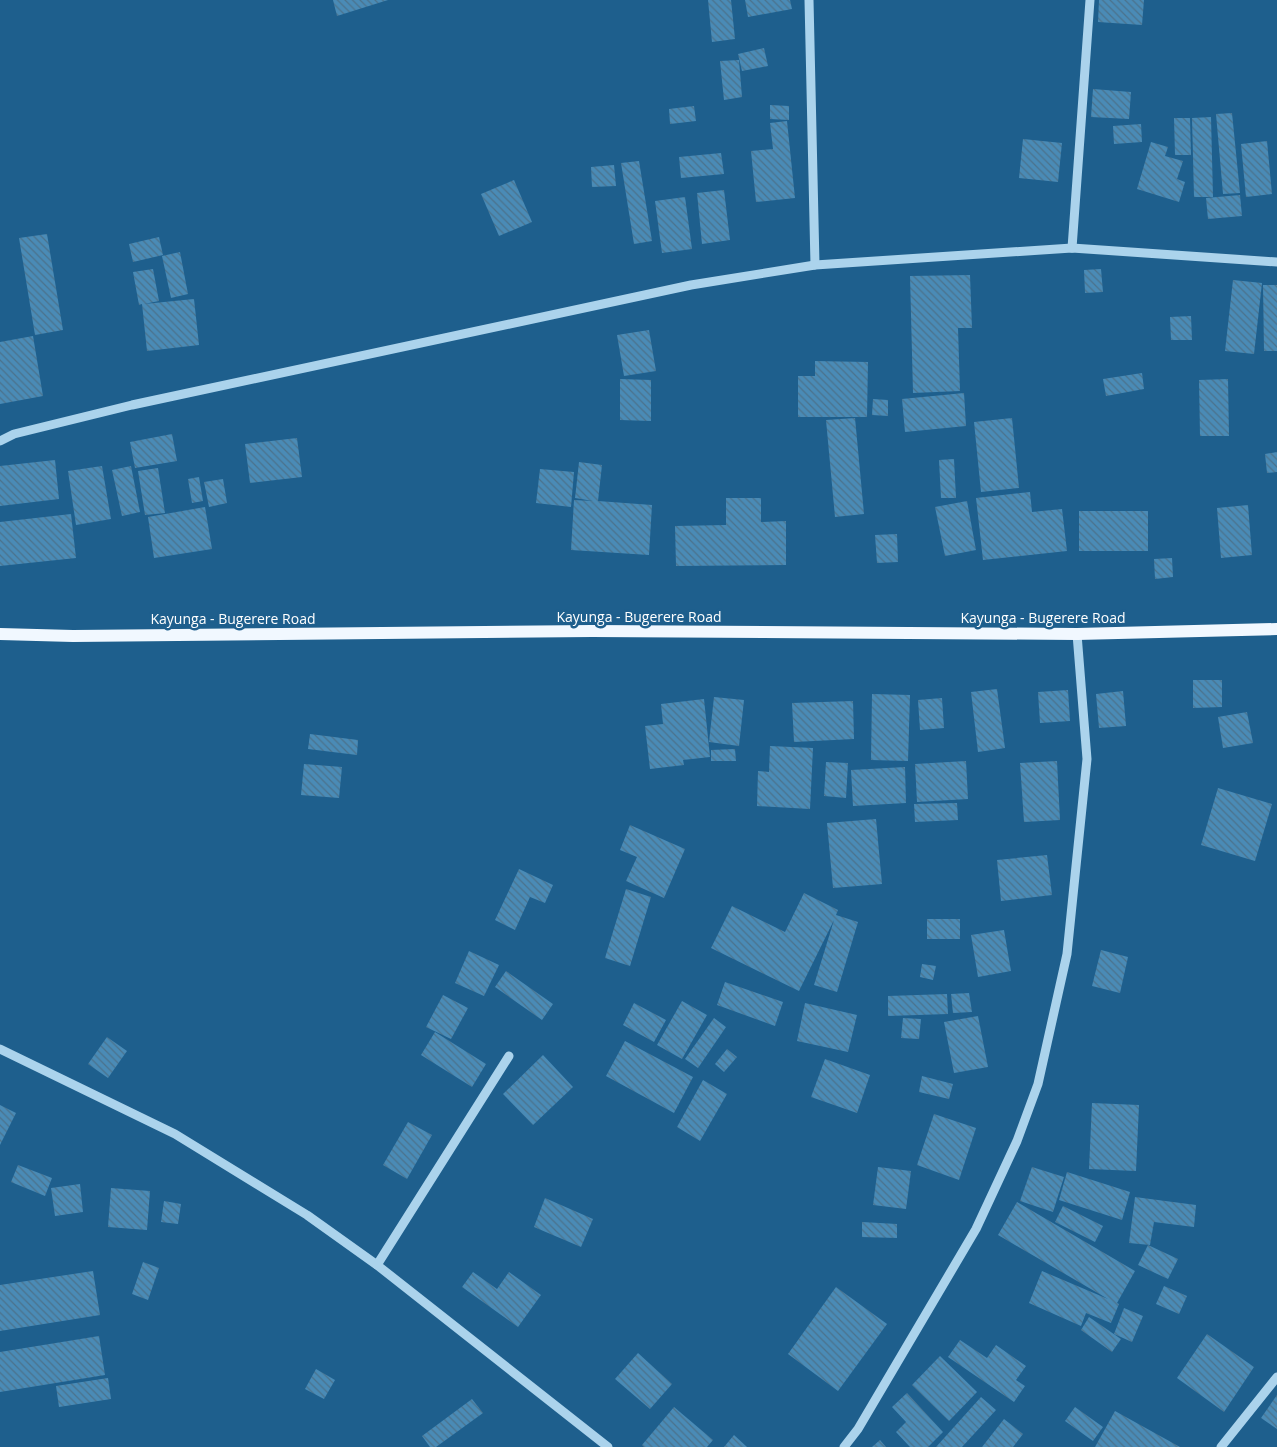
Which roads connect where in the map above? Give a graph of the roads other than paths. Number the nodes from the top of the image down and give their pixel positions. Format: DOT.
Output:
graph roads {
  1 [pos="809,0"];
  2 [pos="1090,0"];
  3 [pos="1072,248"];
  4 [pos="1277,262"];
  5 [pos="815,265"];
  6 [pos="0,441"];
  7 [pos="1277,629"];
  8 [pos="0,634"];
  9 [pos="1077,634"];
  10 [pos="0,1049"];
  11 [pos="509,1056"];
  12 [pos="377,1265"];
  13 [pos="1277,1377"];
  14 [pos="608,1447"];
  15 [pos="844,1447"];
  16 [pos="1221,1447"];
  1 -- 5 [label="street"];
  2 -- 3 [label="street"];
  3 -- 4 [label="street"];
  3 -- 5 [label="street"];
  5 -- 6 [label="street"];
  7 -- 9 [label="main road, Kayunga - Bugerere Road"];
  8 -- 9 [label="main road, Kayunga - Bugerere Road"];
  9 -- 15 [label="street"];
  10 -- 12 [label="street"];
  11 -- 12 [label="street"];
  12 -- 14 [label="street"];
  13 -- 16 [label="street"];
}
